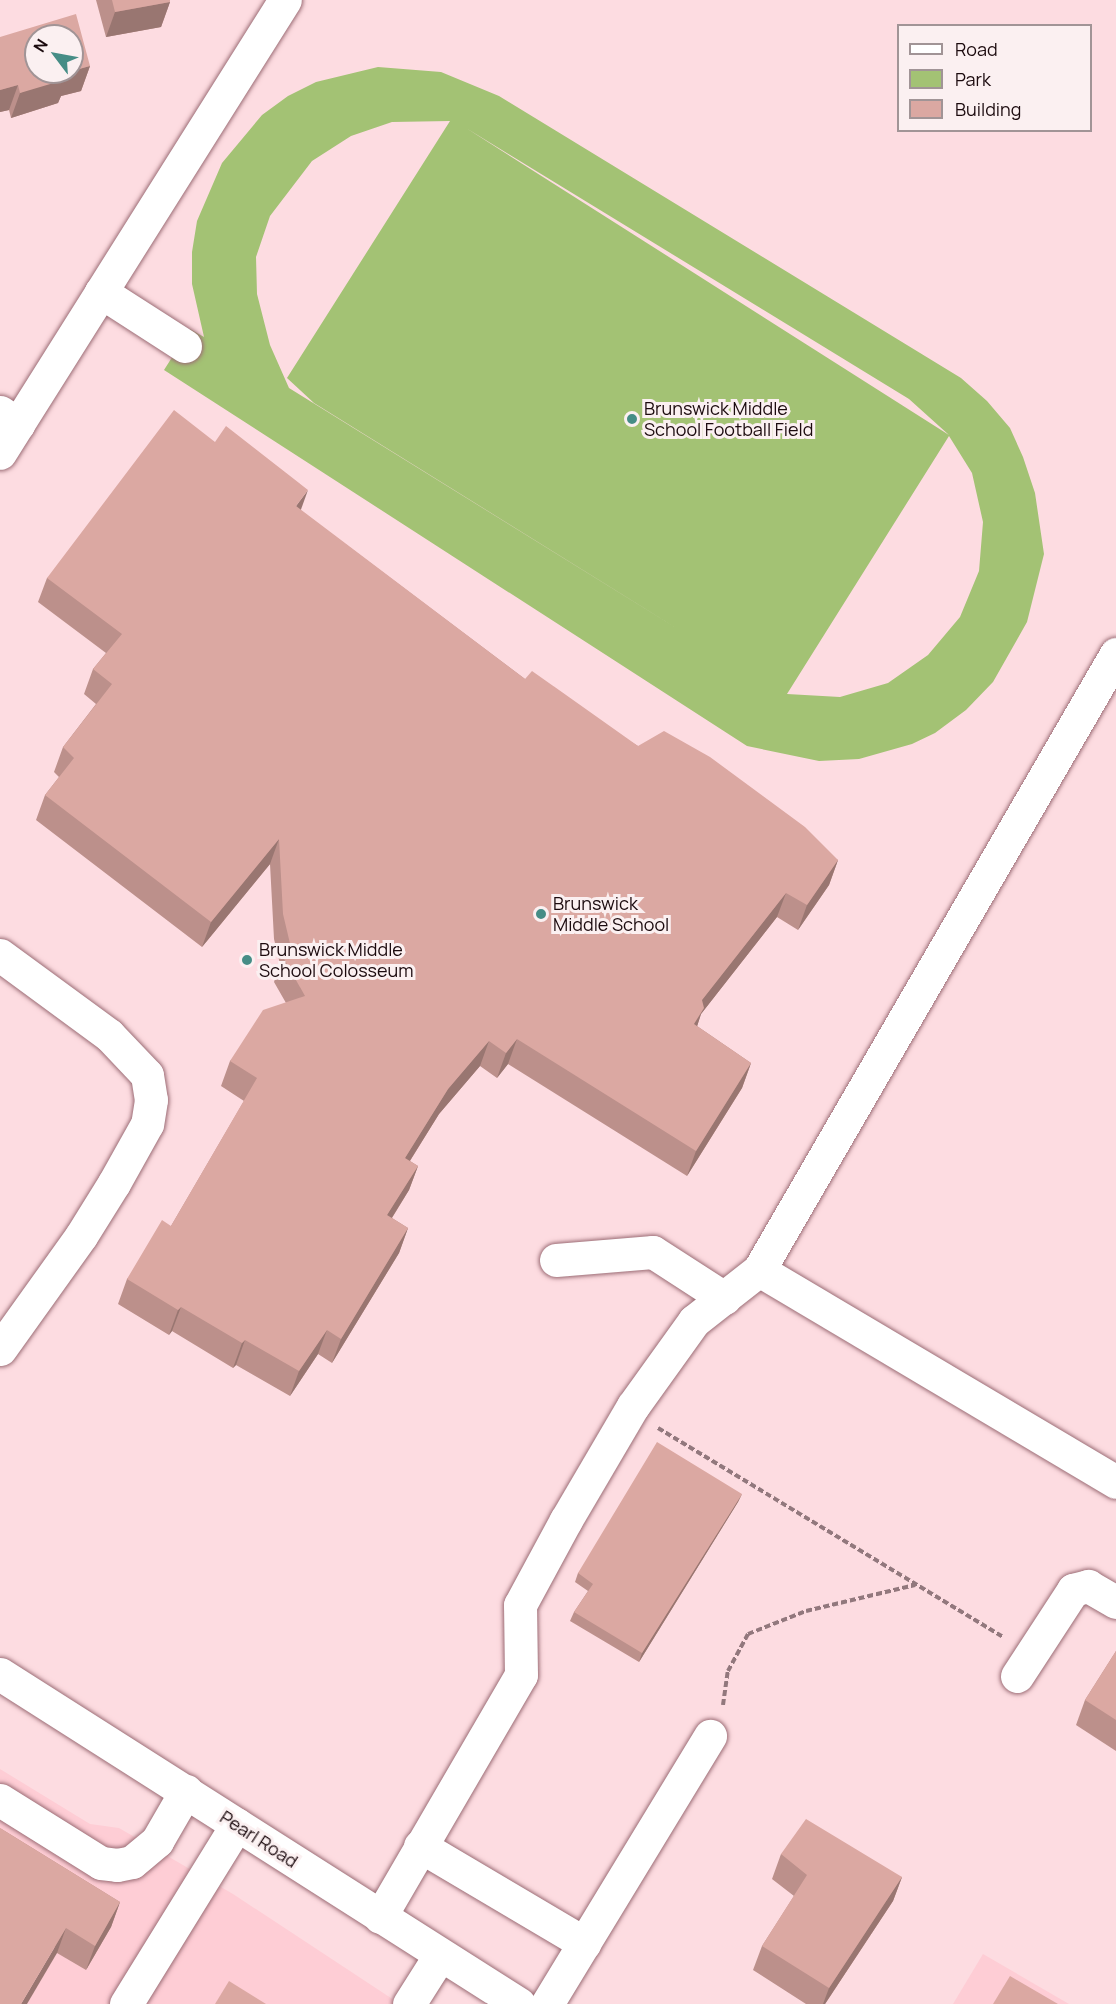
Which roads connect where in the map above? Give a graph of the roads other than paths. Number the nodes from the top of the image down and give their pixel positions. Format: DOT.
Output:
graph roads {
  1 [pos="285,0"];
  2 [pos="101,292"];
  3 [pos="185,346"];
  4 [pos="9,418"];
  5 [pos="0,453"];
  6 [pos="1116,654"];
  7 [pos="0,955"];
  8 [pos="556,1260"];
  9 [pos="759,1270"];
  10 [pos="724,1298"];
  11 [pos="0,1349"];
  12 [pos="1116,1482"];
  13 [pos="1116,1602"];
  14 [pos="1025,1665"];
  15 [pos="0,1674"];
  16 [pos="710,1736"];
  17 [pos="186,1791"];
  18 [pos="0,1800"];
  19 [pos="237,1824"];
  20 [pos="420,1846"];
  21 [pos="380,1917"];
  22 [pos="584,1943"];
  23 [pos="440,1955"];
  24 [pos="513,2002"];
  25 [pos="126,2004"];
  26 [pos="409,2004"];
  27 [pos="547,2004"];
  1 -- 2 [label="main road"];
  2 -- 3 [label="main road"];
  2 -- 4 [label="main road"];
  4 -- 5 [label="main road"];
  6 -- 9 [label="main road"];
  7 -- 11 [label="main road"];
  8 -- 10 [label="main road"];
  9 -- 10 [label="main road"];
  9 -- 12 [label="main road"];
  10 -- 20 [label="main road"];
  13 -- 14 [label="main road"];
  15 -- 17 [label="main road, Pearl Road"];
  16 -- 22 [label="main road"];
  17 -- 18 [label="main road"];
  17 -- 19 [label="main road, Pearl Road"];
  19 -- 21 [label="main road, Pearl Road"];
  19 -- 25 [label="main road"];
  20 -- 21 [label="main road"];
  20 -- 22 [label="main road"];
  21 -- 23 [label="main road, Pearl Road"];
  22 -- 27 [label="main road"];
  23 -- 24 [label="main road, Pearl Road"];
  23 -- 26 [label="main road"];
}
